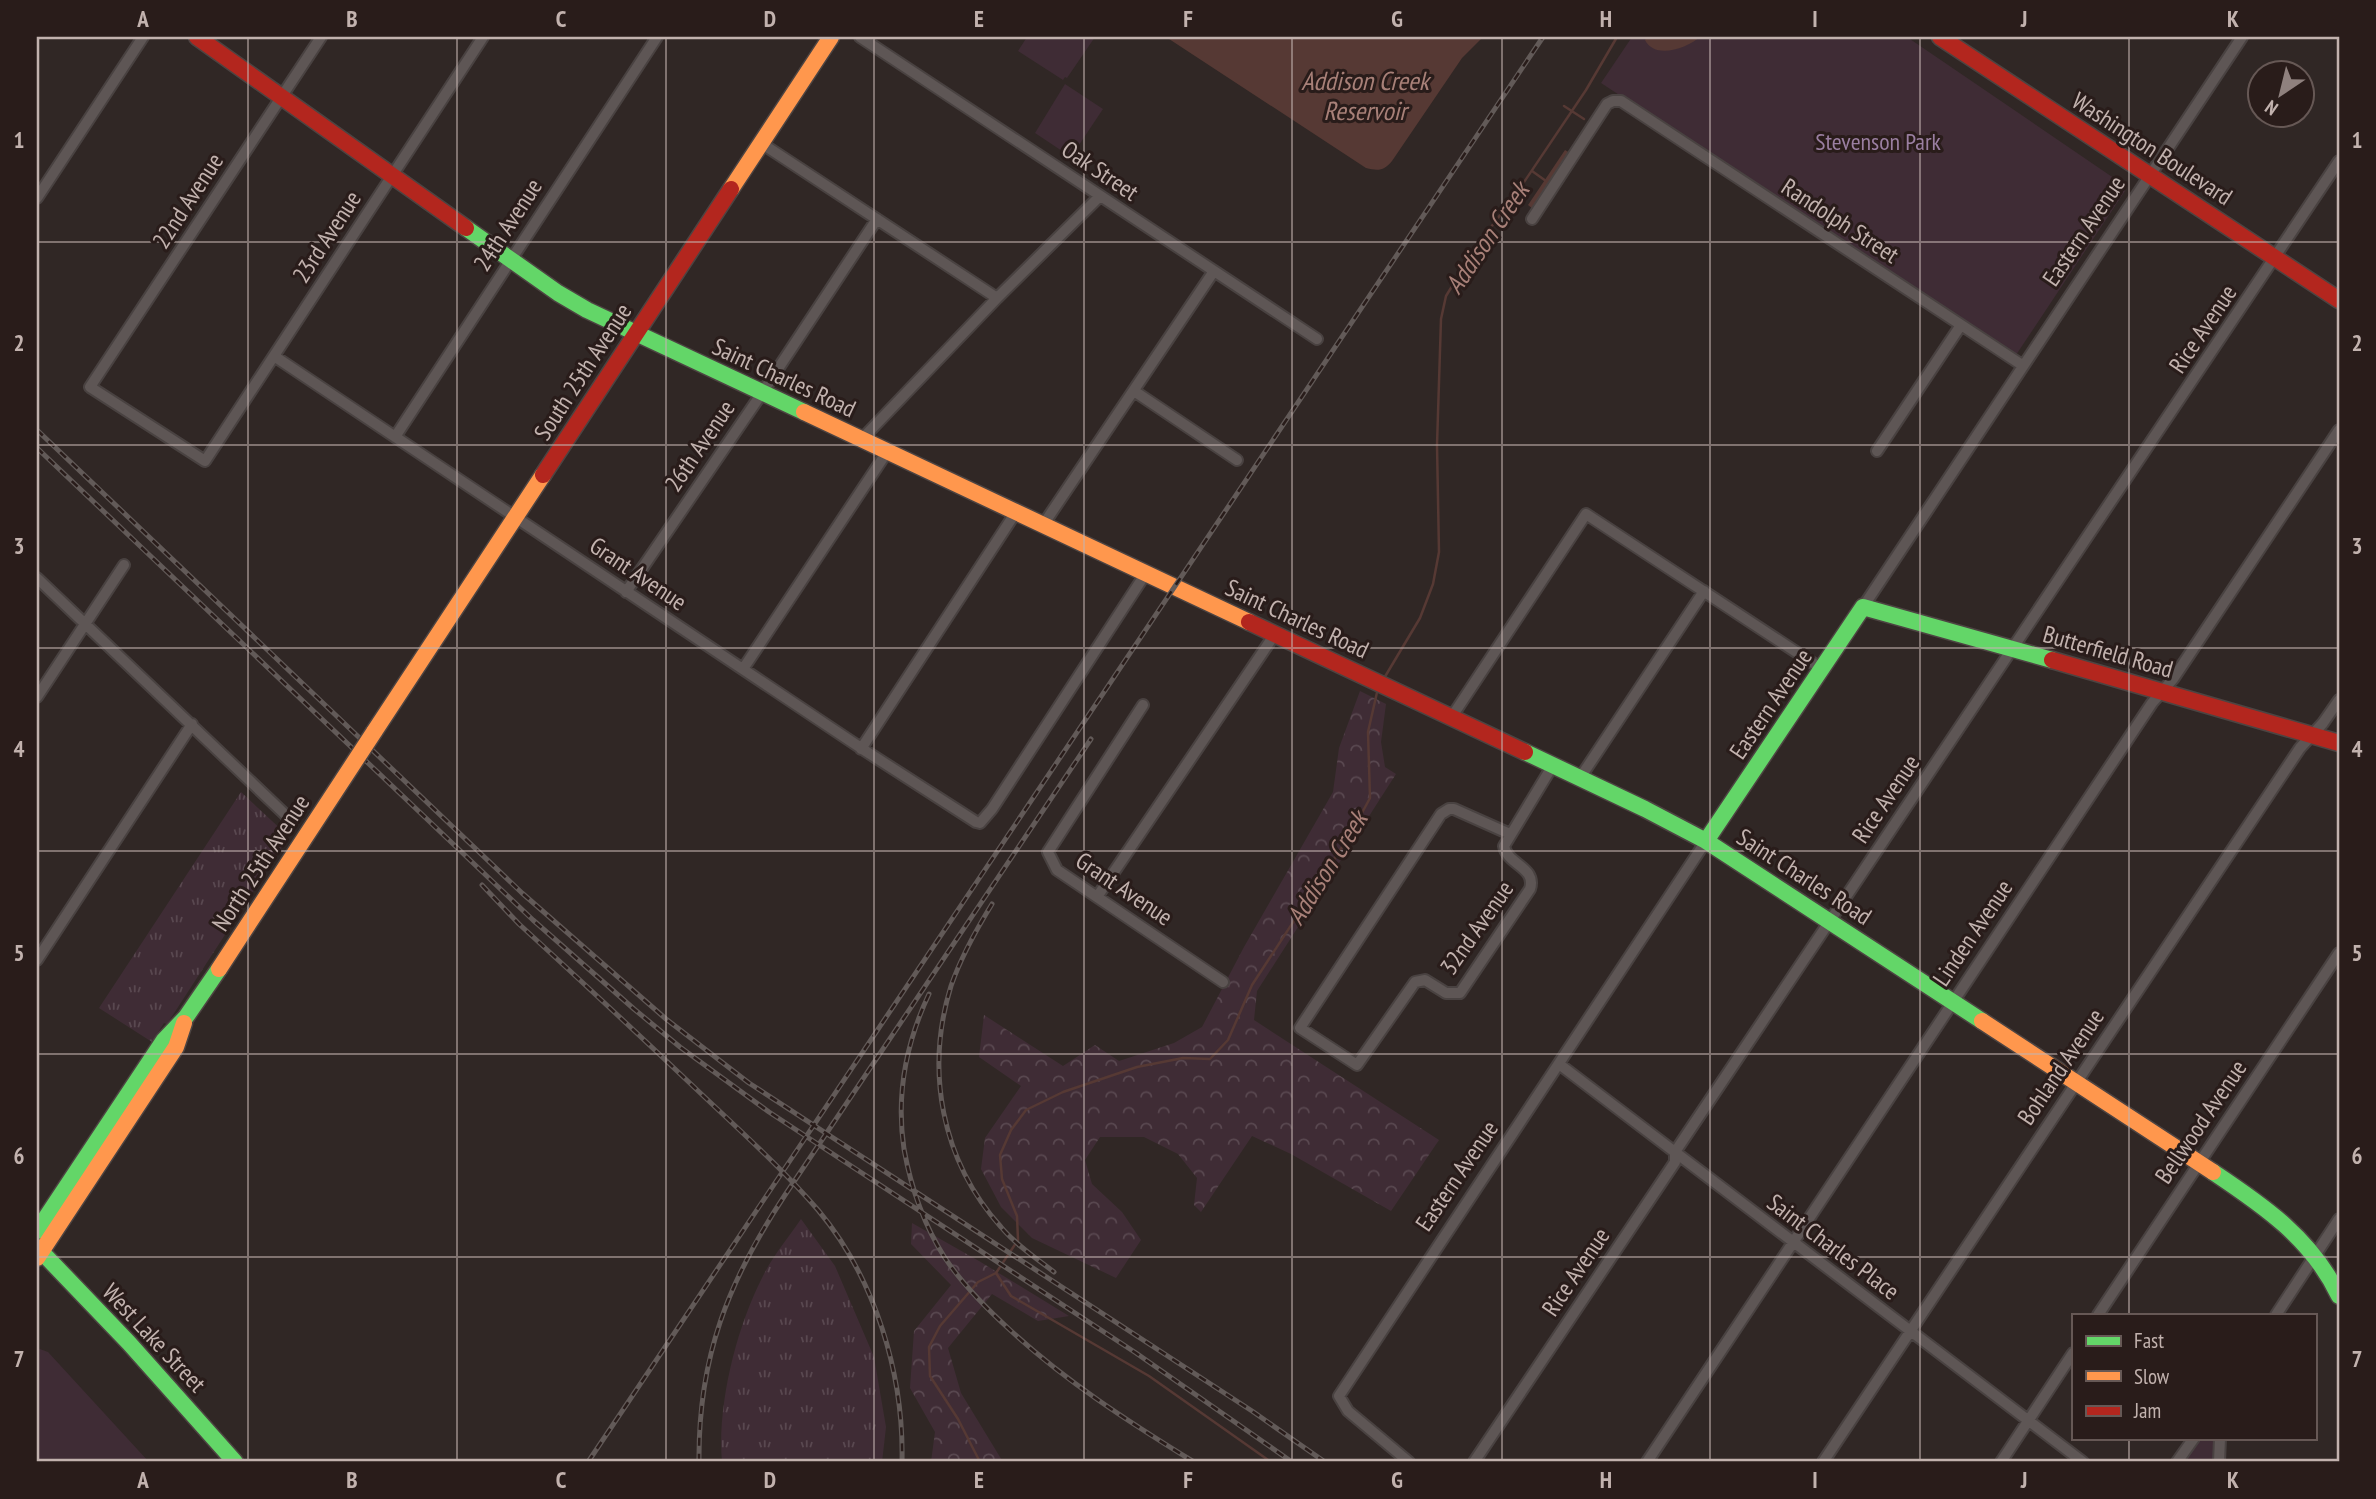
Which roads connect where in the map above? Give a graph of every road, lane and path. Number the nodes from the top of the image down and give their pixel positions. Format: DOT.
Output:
graph roads {
  1 [pos="143,37"];
  2 [pos="197,37"];
  3 [pos="321,37"];
  4 [pos="483,37"];
  5 [pos="657,37"];
  6 [pos="831,37"];
  7 [pos="860,37"];
  8 [pos="1940,37"];
  9 [pos="2242,37"];
  10 [pos="281,98"];
  11 [pos="761,143"];
  12 [pos="2339,161"];
  13 [pos="393,175"];
  14 [pos="2150,175"];
  15 [pos="1100,196"];
  16 [pos="37,198"];
  17 [pos="877,219"];
  18 [pos="1532,219"];
  19 [pos="2275,257"];
  20 [pos="510,259"];
  21 [pos="1214,271"];
  22 [pos="997,298"];
  23 [pos="2339,300"];
  24 [pos="1961,325"];
  25 [pos="636,332"];
  26 [pos="1317,339"];
  27 [pos="274,356"];
  28 [pos="2022,365"];
  29 [pos="1133,391"];
  30 [pos="762,393"];
  31 [pos="2339,430"];
  32 [pos="395,437"];
  33 [pos="861,440"];
  34 [pos="887,452"];
  35 [pos="1877,452"];
  36 [pos="1237,460"];
  37 [pos="205,461"];
  38 [pos="1016,512"];
  39 [pos="515,517"];
  40 [pos="1043,525"];
  41 [pos="124,565"];
  42 [pos="1146,573"];
  43 [pos="37,578"];
  44 [pos="1704,591"];
  45 [pos="626,592"];
  46 [pos="1863,607"];
  47 [pos="85,624"];
  48 [pos="1275,634"];
  49 [pos="2012,649"];
  50 [pos="743,668"];
  51 [pos="1822,669"];
  52 [pos="2163,691"];
  53 [pos="37,697"];
  54 [pos="2339,700"];
  55 [pos="1143,705"];
  56 [pos="1451,718"];
  57 [pos="192,724"];
  58 [pos="374,732"];
  59 [pos="2311,735"];
  60 [pos="2339,744"];
  61 [pos="861,749"];
  62 [pos="1553,765"];
  63 [pos="1580,778"];
  64 [pos="292,821"];
  65 [pos="1510,834"];
  66 [pos="1706,841"];
  67 [pos="1097,897"];
  68 [pos="1829,920"];
  69 [pos="2339,953"];
  70 [pos="37,960"];
  71 [pos="1223,982"];
  72 [pos="1952,1001"];
  73 [pos="186,1017"];
  74 [pos="1559,1065"];
  75 [pos="2077,1082"];
  76 [pos="1675,1152"];
  77 [pos="2199,1163"];
  78 [pos="2339,1219"];
  79 [pos="37,1231"];
  80 [pos="1794,1244"];
  81 [pos="38,1252"];
  82 [pos="2315,1255"];
  83 [pos="2338,1288"];
  84 [pos="2099,1314"];
  85 [pos="2277,1314"];
  86 [pos="1910,1332"];
  87 [pos="2072,1355"];
  88 [pos="2028,1422"];
  89 [pos="2193,1440"];
  90 [pos="2220,1440"];
  91 [pos="235,1462"];
  92 [pos="1409,1462"];
  93 [pos="1474,1462"];
  94 [pos="1647,1462"];
  95 [pos="1823,1462"];
  96 [pos="2001,1462"];
  97 [pos="2083,1462"];
  98 [pos="2177,1462"];
  99 [pos="2219,1462"];
  1 -- 16 [label="street"];
  2 -- 10 [label="main road, Saint Charles Road"];
  3 -- 10 [label="street, 22nd Avenue"];
  4 -- 13 [label="street, 23rd Avenue"];
  5 -- 20 [label="street, 24th Avenue"];
  6 -- 11 [label="main road, South 25th Avenue"];
  7 -- 15 [label="street, Oak Street"];
  8 -- 14 [label="main road, Washington Boulevard"];
  9 -- 14 [label="street, Eastern Avenue"];
  10 -- 13 [label="main road, Saint Charles Road"];
  10 -- 37 [label="street, 22nd Avenue"];
  11 -- 17 [label="street"];
  11 -- 25 [label="main road, South 25th Avenue"];
  12 -- 19 [label="street, Rice Avenue"];
  13 -- 20 [label="main road, Saint Charles Road"];
  13 -- 27 [label="street, 23rd Avenue"];
  14 -- 19 [label="main road, Washington Boulevard"];
  14 -- 28 [label="street, Eastern Avenue"];
  15 -- 21 [label="street, Oak Street"];
  15 -- 22 [label="street"];
  17 -- 22 [label="street"];
  17 -- 30 [label="street, 26th Avenue"];
  18 -- 24 [label="street, Randolph Street"];
  19 -- 23 [label="main road, Washington Boulevard"];
  19 -- 49 [label="street, Rice Avenue"];
  20 -- 25 [label="main road, Saint Charles Road"];
  20 -- 32 [label="street, 24th Avenue"];
  21 -- 26 [label="street, Oak Street"];
  21 -- 29 [label="street"];
  22 -- 33 [label="street"];
  24 -- 28 [label="street, Randolph Street"];
  24 -- 35 [label="street"];
  25 -- 30 [label="main road, Saint Charles Road"];
  25 -- 39 [label="main road, South 25th Avenue"];
  27 -- 32 [label="street, Grant Avenue"];
  27 -- 37 [label="street, 23rd Avenue"];
  28 -- 46 [label="street, Eastern Avenue"];
  29 -- 36 [label="street"];
  29 -- 40 [label="street"];
  30 -- 33 [label="main road, Saint Charles Road"];
  30 -- 45 [label="street, 26th Avenue"];
  31 -- 52 [label="street, Linden Avenue"];
  32 -- 39 [label="street, Grant Avenue"];
  33 -- 34 [label="main road, Saint Charles Road"];
  34 -- 38 [label="main road, Saint Charles Road"];
  34 -- 50 [label="street"];
  38 -- 40 [label="main road, Saint Charles Road"];
  38 -- 61 [label="street"];
  39 -- 45 [label="street, Grant Avenue"];
  39 -- 58 [label="main road, South 25th Avenue"];
  40 -- 42 [label="main road, Saint Charles Road"];
  41 -- 47 [label="street"];
  42 -- 48 [label="main road, Saint Charles Road"];
  42 -- 61 [label="street, Grant Avenue"];
  43 -- 47 [label="street"];
  44 -- 51 [label="street"];
  44 -- 56 [label="street"];
  44 -- 63 [label="street"];
  45 -- 50 [label="street, Grant Avenue"];
  46 -- 49 [label="main road, Butterfield Road"];
  46 -- 51 [label="main road, Eastern Avenue"];
  47 -- 53 [label="street"];
  47 -- 57 [label="street"];
  48 -- 56 [label="main road, Saint Charles Road"];
  48 -- 67 [label="street"];
  49 -- 52 [label="main road, Butterfield Road"];
  49 -- 68 [label="street, Rice Avenue"];
  50 -- 61 [label="street, Grant Avenue"];
  51 -- 66 [label="main road, Eastern Avenue"];
  52 -- 59 [label="main road, Butterfield Road"];
  52 -- 72 [label="street, Linden Avenue"];
  54 -- 59 [label="street, Bohland Avenue"];
  55 -- 67 [label="street, Grant Avenue"];
  56 -- 62 [label="main road, Saint Charles Road"];
  57 -- 64 [label="street"];
  57 -- 70 [label="street"];
  58 -- 73 [label="main road, North 25th Avenue, bridge"];
  59 -- 60 [label="main road, Butterfield Road"];
  59 -- 75 [label="street, Bohland Avenue"];
  62 -- 63 [label="main road, Saint Charles Road"];
  62 -- 65 [label="street"];
  63 -- 66 [label="main road, Saint Charles Road"];
  65 -- 65 [label="street, 32nd Avenue"];
  66 -- 68 [label="main road, Saint Charles Road"];
  66 -- 74 [label="street, Eastern Avenue"];
  67 -- 71 [label="street, Grant Avenue"];
  68 -- 72 [label="main road, Saint Charles Road"];
  68 -- 76 [label="street, Rice Avenue"];
  69 -- 77 [label="street, Bellwood Avenue"];
  72 -- 75 [label="main road, Saint Charles Road"];
  72 -- 80 [label="street, Linden Avenue"];
  73 -- 79 [label="main road, North 25th Avenue"];
  73 -- 81 [label="main road, North 25th Avenue"];
  74 -- 76 [label="street, Saint Charles Place"];
  74 -- 92 [label="street, Eastern Avenue"];
  75 -- 77 [label="main road, Saint Charles Road"];
  75 -- 86 [label="street, Bohland Avenue"];
  76 -- 80 [label="street, Saint Charles Place"];
  76 -- 93 [label="street, Rice Avenue"];
  77 -- 82 [label="main road, Saint Charles Road"];
  77 -- 84 [label="street, Bellwood Avenue"];
  78 -- 82 [label="street"];
  80 -- 86 [label="street, Saint Charles Place"];
  80 -- 94 [label="street, Linden Avenue"];
  81 -- 91 [label="main road, West Lake Street"];
  82 -- 83 [label="main road, Saint Charles Road"];
  82 -- 85 [label="street"];
  86 -- 88 [label="street, Saint Charles Place"];
  86 -- 95 [label="street, Bohland Avenue"];
  87 -- 88 [label="street"];
  88 -- 96 [label="street"];
  88 -- 97 [label="street, Saint Charles Place"];
  89 -- 98 [label="street"];
  90 -- 99 [label="street"];
}
